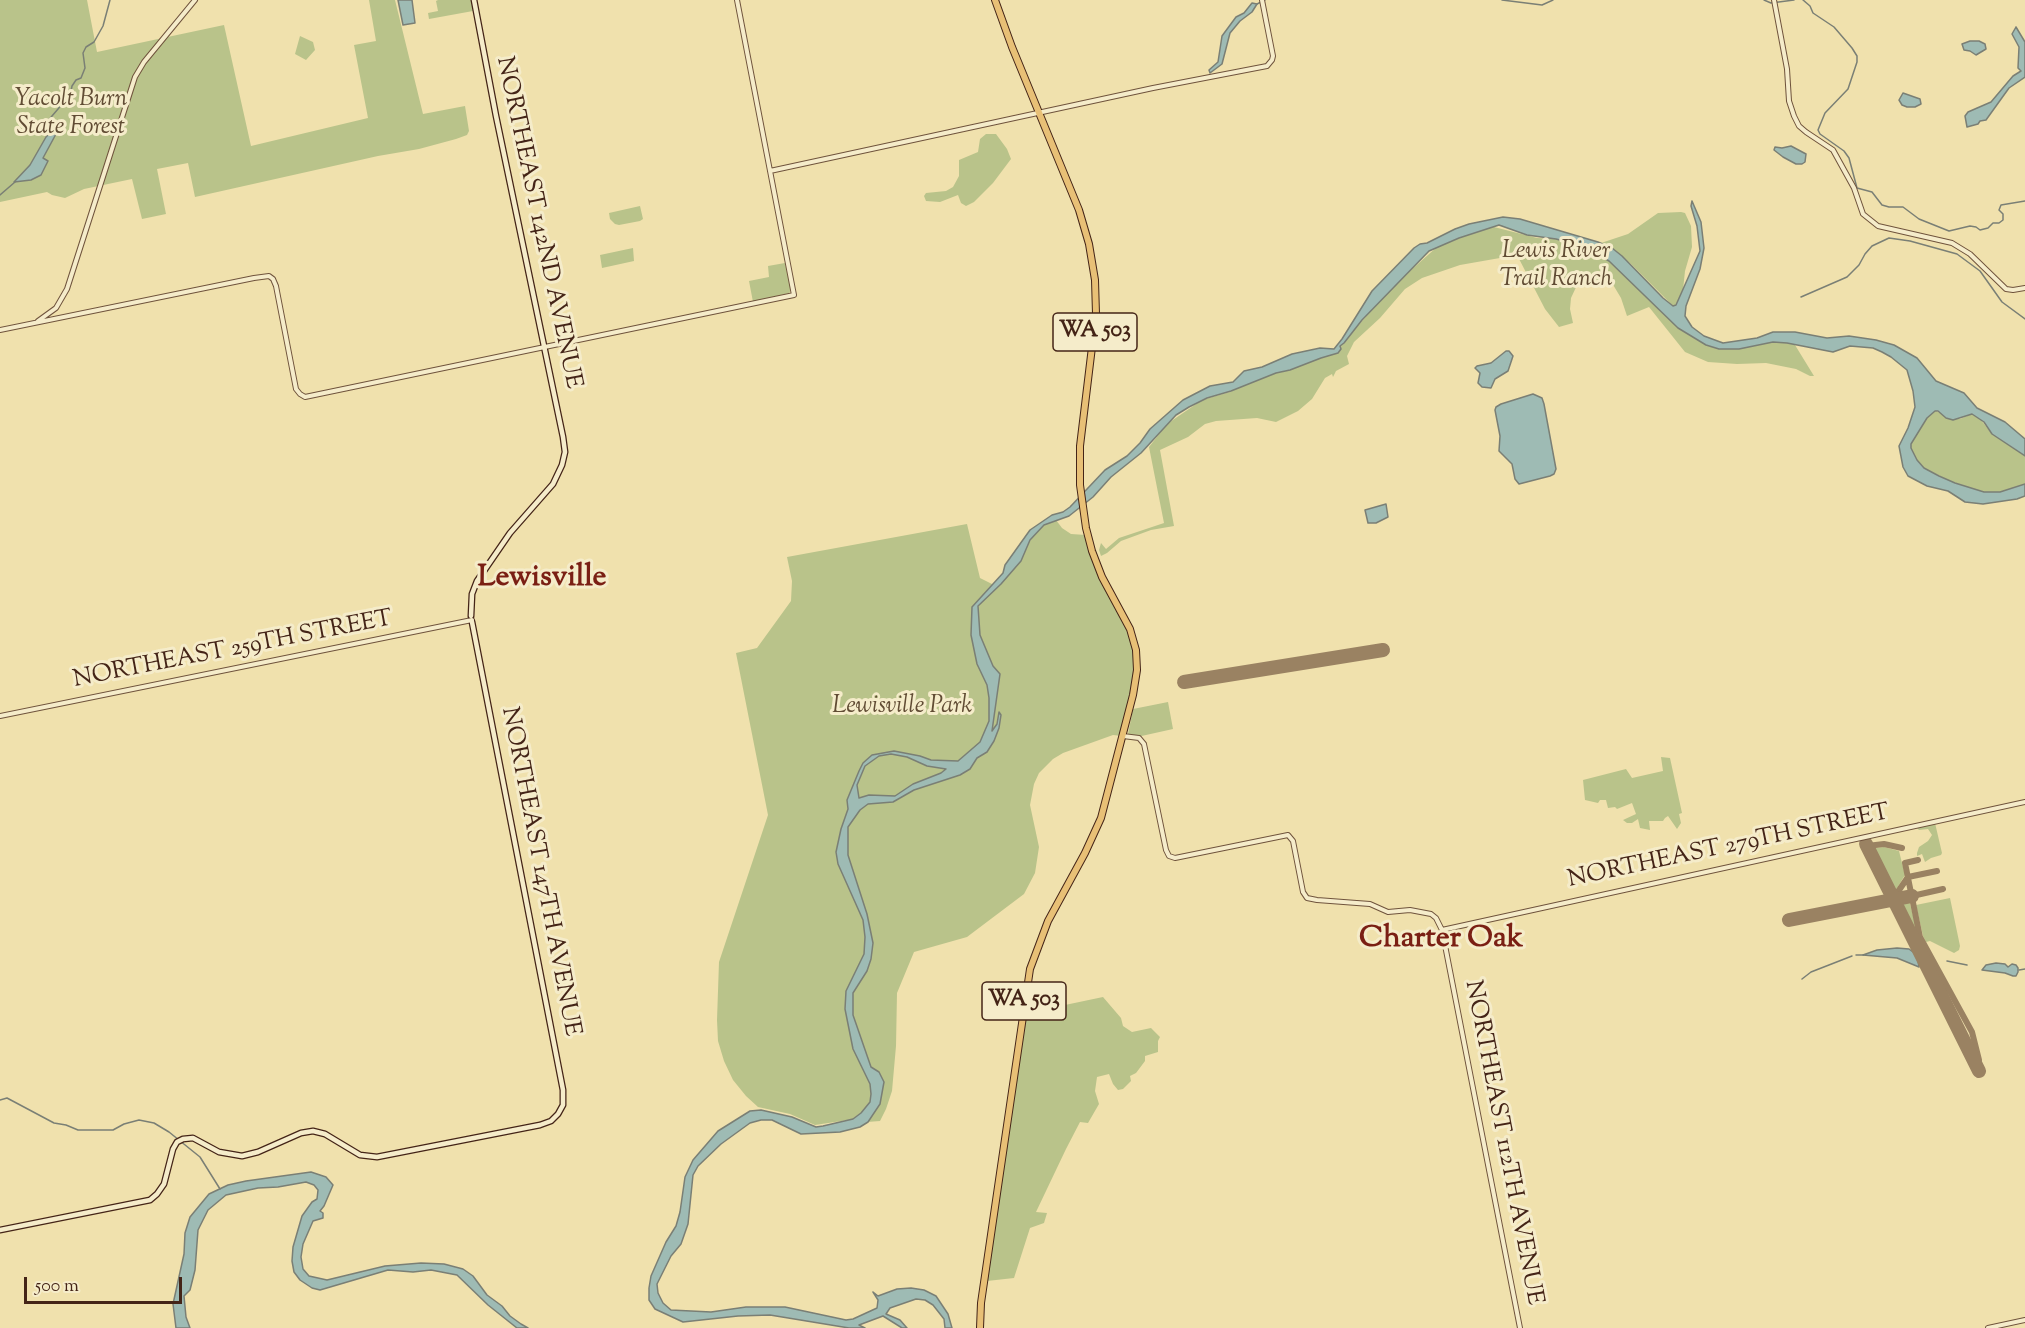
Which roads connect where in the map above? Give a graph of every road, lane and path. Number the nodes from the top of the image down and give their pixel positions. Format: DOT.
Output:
graph roads {
  1 [pos="195,0"];
  2 [pos="474,0"];
  3 [pos="737,0"];
  4 [pos="995,0"];
  5 [pos="1262,0"];
  6 [pos="1774,0"];
  7 [pos="1038,113"];
  8 [pos="770,171"];
  9 [pos="2025,288"];
  10 [pos="50,314"];
  11 [pos="57,318"];
  12 [pos="32,324"];
  13 [pos="0,330"];
  14 [pos="545,348"];
  15 [pos="564,452"];
  16 [pos="472,620"];
  17 [pos="0,716"];
  18 [pos="1122,736"];
  19 [pos="2025,802"];
  20 [pos="1442,930"];
  21 [pos="0,1230"];
  22 [pos="2025,1320"];
  23 [pos="980,1328"];
  24 [pos="1520,1328"];
  25 [pos="1988,1328"];
  1 -- 10 [label="street"];
  2 -- 14 [label="main road, NORTHEAST 142ND AVENUE"];
  3 -- 8 [label="street"];
  4 -- 7 [label="main road, WA 503"];
  5 -- 7 [label="street"];
  6 -- 9 [label="street"];
  7 -- 8 [label="street"];
  7 -- 18 [label="main road, WA 503"];
  8 -- 14 [label="street"];
  10 -- 11 [label="street"];
  10 -- 12 [label="street"];
  11 -- 12 [label="street"];
  11 -- 14 [label="street"];
  12 -- 13 [label="street"];
  14 -- 15 [label="main road, NORTHEAST 142ND AVENUE"];
  15 -- 16 [label="main road, NORTHEAST 147TH AVENUE"];
  16 -- 17 [label="street, NORTHEAST 259TH STREET"];
  16 -- 21 [label="main road, NORTHEAST 147TH AVENUE"];
  18 -- 20 [label="street"];
  18 -- 23 [label="main road, WA 503"];
  19 -- 20 [label="street, NORTHEAST 279TH STREET"];
  20 -- 24 [label="street, NORTHEAST 112TH AVENUE"];
  22 -- 25 [label="street"];
}
